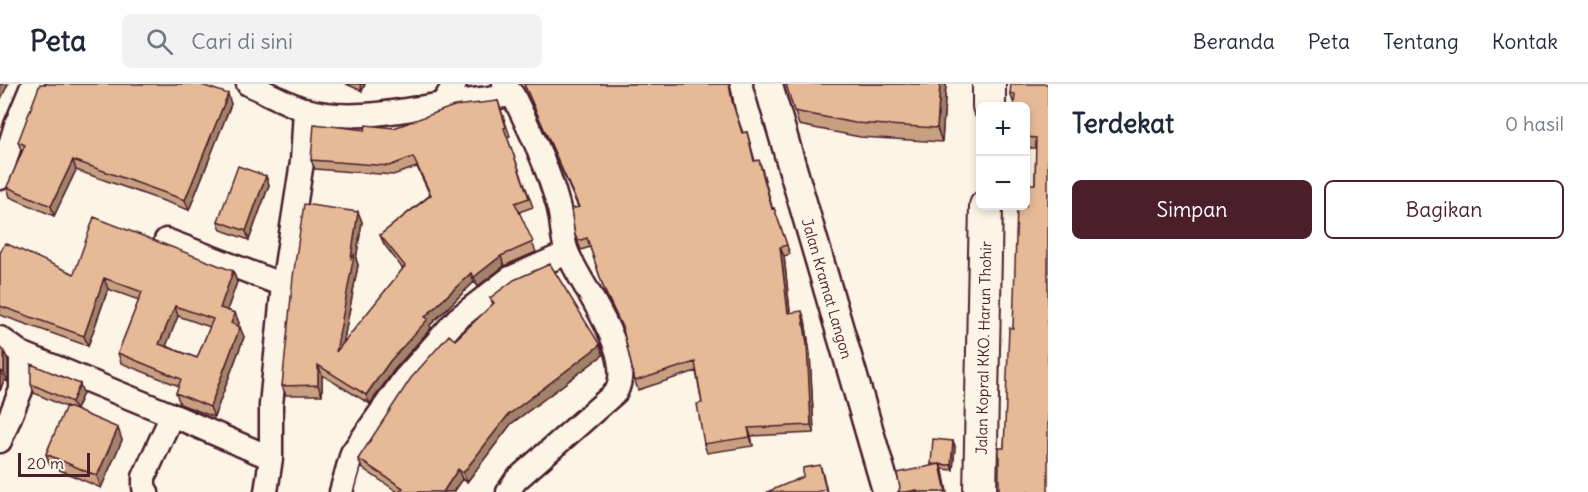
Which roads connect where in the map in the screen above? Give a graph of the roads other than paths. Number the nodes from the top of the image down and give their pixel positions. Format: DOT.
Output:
graph roads {
  1 [pos="33,84"];
  2 [pos="248,84"];
  3 [pos="455,84"];
  4 [pos="768,84"];
  5 [pos="989,84"];
  6 [pos="508,89"];
  7 [pos="989,102"];
  8 [pos="442,104"];
  9 [pos="305,109"];
  10 [pos="0,178"];
  11 [pos="986,210"];
  12 [pos="166,240"];
  13 [pos="567,253"];
  14 [pos="283,285"];
  15 [pos="0,338"];
  16 [pos="21,353"];
  17 [pos="172,415"];
  18 [pos="0,441"];
  19 [pos="271,458"];
  20 [pos="147,492"];
  21 [pos="266,492"];
  22 [pos="340,492"];
  23 [pos="508,492"];
  24 [pos="886,492"];
  25 [pos="980,492"];
  1 -- 10 [label="street"];
  2 -- 9 [label="street"];
  3 -- 8 [label="street"];
  4 -- 24 [label="street, Jalan Kramat Langon"];
  5 -- 7 [label="main road"];
  6 -- 8 [label="street"];
  6 -- 13 [label="street"];
  8 -- 9 [label="street"];
  9 -- 14 [label="street"];
  11 -- 25 [label="main road, Jalan Kopral KKO. Harun Thohir"];
  12 -- 14 [label="street"];
  13 -- 22 [label="street"];
  13 -- 23 [label="street"];
  14 -- 19 [label="street"];
  15 -- 16 [label="street"];
  16 -- 17 [label="street"];
  16 -- 18 [label="street"];
  17 -- 19 [label="street"];
  17 -- 20 [label="street"];
  19 -- 21 [label="street"];
}
